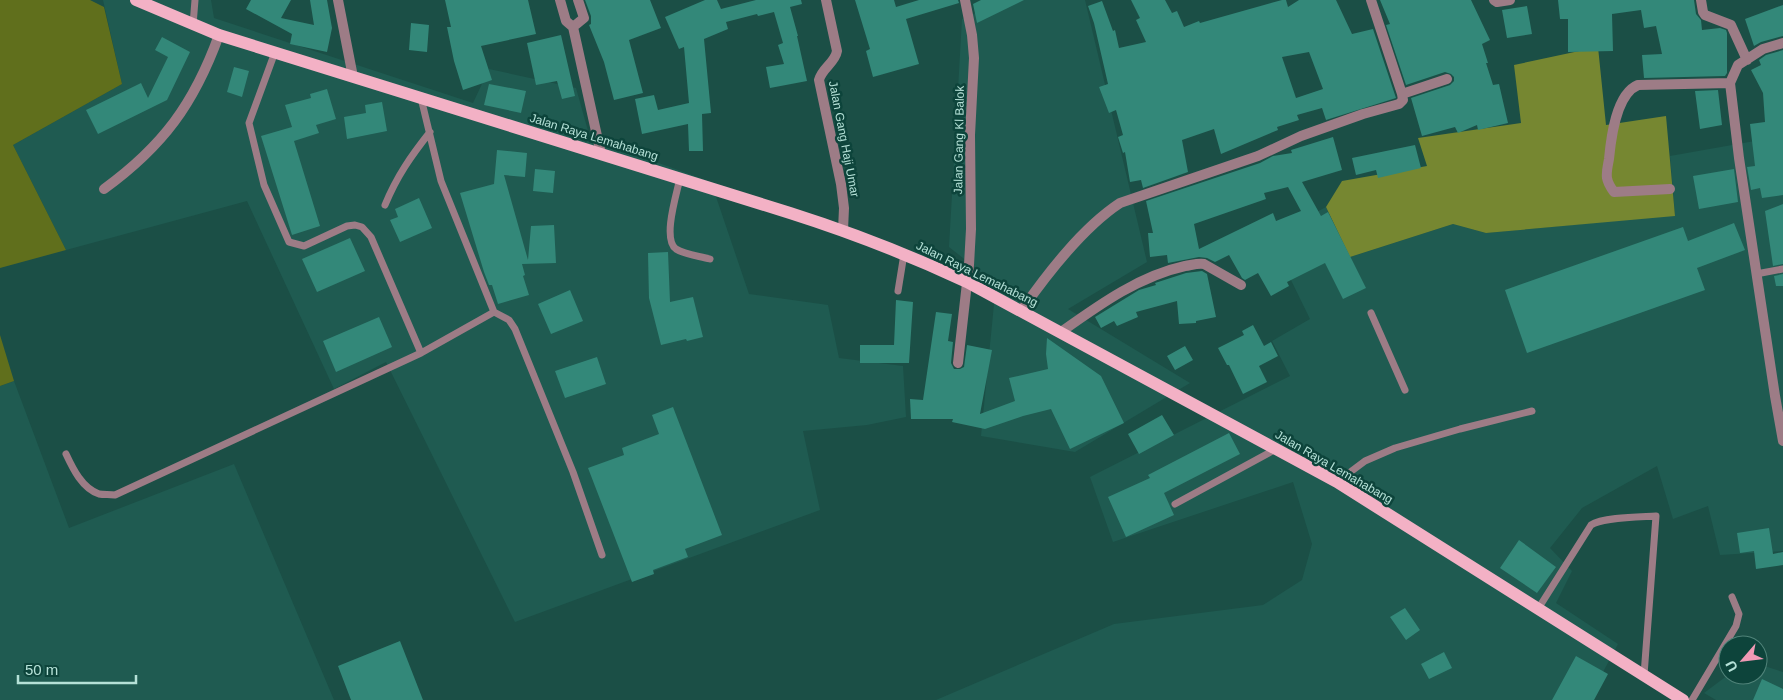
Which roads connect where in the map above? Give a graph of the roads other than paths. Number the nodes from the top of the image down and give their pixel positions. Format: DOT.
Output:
graph roads {
  1 [pos="136,0"];
  2 [pos="195,0"];
  3 [pos="338,0"];
  4 [pos="560,0"];
  5 [pos="578,0"];
  6 [pos="826,0"];
  7 [pos="965,0"];
  8 [pos="1494,0"];
  9 [pos="1510,0"];
  10 [pos="1701,0"];
  11 [pos="1374,2"];
  12 [pos="193,25"];
  13 [pos="572,27"];
  14 [pos="219,35"];
  15 [pos="1783,43"];
  16 [pos="275,52"];
  17 [pos="1747,60"];
  18 [pos="354,77"];
  19 [pos="1447,79"];
  20 [pos="1730,83"];
  21 [pos="1402,94"];
  22 [pos="421,98"];
  23 [pos="430,132"];
  24 [pos="601,154"];
  25 [pos="680,178"];
  26 [pos="104,189"];
  27 [pos="1670,189"];
  28 [pos="386,205"];
  29 [pos="843,230"];
  30 [pos="904,254"];
  31 [pos="710,259"];
  32 [pos="1783,269"];
  33 [pos="1756,274"];
  34 [pos="966,282"];
  35 [pos="1241,285"];
  36 [pos="898,291"];
  37 [pos="1021,311"];
  38 [pos="494,312"];
  39 [pos="1371,313"];
  40 [pos="1061,332"];
  41 [pos="421,353"];
  42 [pos="958,363"];
  43 [pos="1405,390"];
  44 [pos="1780,408"];
  45 [pos="1532,411"];
  46 [pos="1783,441"];
  47 [pos="1277,449"];
  48 [pos="66,454"];
  49 [pos="1337,482"];
  50 [pos="1175,504"];
  51 [pos="602,555"];
  52 [pos="1732,597"];
  53 [pos="1538,609"];
  54 [pos="1644,675"];
  55 [pos="1683,700"];
  56 [pos="1692,700"];
  1 -- 12 [label="main road, Jalan Raya Lemahabang"];
  2 -- 12 [label="lane"];
  3 -- 18 [label="street"];
  4 -- 13 [label="street"];
  5 -- 13 [label="street"];
  6 -- 29 [label="street, Jalan Gang Haji Umar"];
  7 -- 34 [label="street, Jalan Gang Kl Balok"];
  8 -- 9 [label="street"];
  10 -- 17 [label="street"];
  11 -- 21 [label="street"];
  12 -- 14 [label="main road, Jalan Raya Lemahabang"];
  13 -- 24 [label="street"];
  14 -- 16 [label="main road, Jalan Raya Lemahabang"];
  14 -- 26 [label="street"];
  15 -- 17 [label="street"];
  16 -- 18 [label="main road, Jalan Raya Lemahabang"];
  16 -- 41 [label="lane"];
  17 -- 20 [label="street"];
  18 -- 22 [label="main road, Jalan Raya Lemahabang"];
  19 -- 21 [label="street"];
  20 -- 27 [label="street"];
  20 -- 33 [label="street"];
  21 -- 37 [label="street"];
  22 -- 23 [label="lane"];
  22 -- 24 [label="main road, Jalan Raya Lemahabang"];
  23 -- 28 [label="lane"];
  23 -- 38 [label="lane"];
  24 -- 25 [label="main road, Jalan Raya Lemahabang"];
  25 -- 29 [label="main road, Jalan Raya Lemahabang"];
  25 -- 31 [label="lane"];
  29 -- 30 [label="main road, Jalan Raya Lemahabang"];
  30 -- 34 [label="main road, Jalan Raya Lemahabang"];
  30 -- 36 [label="lane"];
  32 -- 33 [label="lane"];
  33 -- 44 [label="street"];
  34 -- 37 [label="main road, Jalan Raya Lemahabang"];
  34 -- 42 [label="street, Jalan Gang Kl Balok"];
  35 -- 40 [label="street"];
  37 -- 40 [label="main road, Jalan Raya Lemahabang"];
  38 -- 41 [label="lane"];
  38 -- 51 [label="lane"];
  39 -- 43 [label="lane"];
  40 -- 47 [label="main road, Jalan Raya Lemahabang"];
  41 -- 48 [label="lane"];
  44 -- 46 [label="street"];
  45 -- 49 [label="lane"];
  47 -- 49 [label="main road, Jalan Raya Lemahabang"];
  47 -- 50 [label="lane"];
  49 -- 53 [label="main road, Jalan Raya Lemahabang"];
  52 -- 56 [label="lane"];
  53 -- 54 [label="main road, Jalan Raya Lemahabang"];
  53 -- 54 [label="lane"];
  54 -- 55 [label="main road, Jalan Raya Lemahabang"];
}
